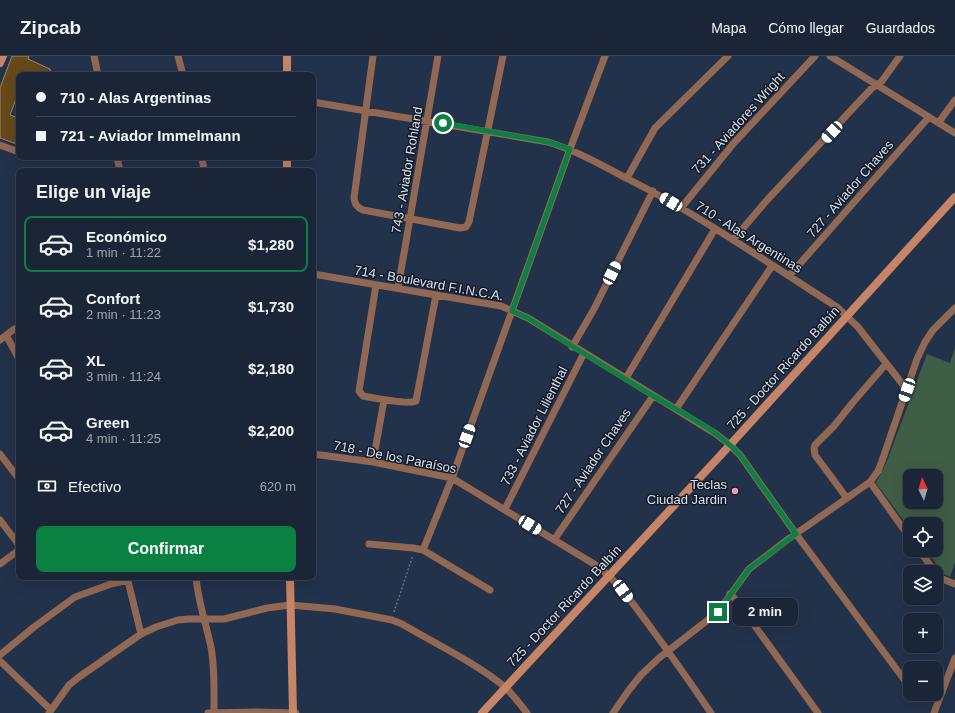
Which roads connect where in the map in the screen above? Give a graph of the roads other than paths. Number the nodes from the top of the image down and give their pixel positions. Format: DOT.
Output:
graph roads {
  1 [pos="3,56"];
  2 [pos="94,56"];
  3 [pos="178,56"];
  4 [pos="287,56"];
  5 [pos="373,56"];
  6 [pos="438,56"];
  7 [pos="503,56"];
  8 [pos="605,56"];
  9 [pos="728,56"];
  10 [pos="815,56"];
  11 [pos="830,56"];
  12 [pos="900,56"];
  13 [pos="0,63"];
  14 [pos="97,72"];
  15 [pos="182,72"];
  16 [pos="287,72"];
  17 [pos="877,84"];
  18 [pos="955,100"];
  19 [pos="316,102"];
  20 [pos="367,111"];
  21 [pos="929,117"];
  22 [pos="428,120"];
  23 [pos="939,122"];
  24 [pos="488,131"];
  25 [pos="955,133"];
  26 [pos="0,145"];
  27 [pos="570,149"];
  28 [pos="16,151"];
  29 [pos="627,178"];
  30 [pos="653,191"];
  31 [pos="955,197"];
  32 [pos="681,208"];
  33 [pos="411,219"];
  34 [pos="715,229"];
  35 [pos="733,240"];
  36 [pos="772,266"];
  37 [pos="316,275"];
  38 [pos="789,276"];
  39 [pos="376,285"];
  40 [pos="398,288"];
  41 [pos="436,295"];
  42 [pos="955,308"];
  43 [pos="512,311"];
  44 [pos="847,315"];
  45 [pos="16,329"];
  46 [pos="3,338"];
  47 [pos="572,347"];
  48 [pos="584,353"];
  49 [pos="16,356"];
  50 [pos="886,364"];
  51 [pos="626,378"];
  52 [pos="907,390"];
  53 [pos="653,396"];
  54 [pos="384,400"];
  55 [pos="676,409"];
  56 [pos="730,445"];
  57 [pos="0,454"];
  58 [pos="316,454"];
  59 [pos="373,462"];
  60 [pos="16,476"];
  61 [pos="452,478"];
  62 [pos="870,482"];
  63 [pos="846,498"];
  64 [pos="505,509"];
  65 [pos="0,520"];
  66 [pos="903,528"];
  67 [pos="796,534"];
  68 [pos="554,540"];
  69 [pos="16,541"];
  70 [pos="369,544"];
  71 [pos="423,550"];
  72 [pos="16,552"];
  73 [pos="0,564"];
  74 [pos="608,576"];
  75 [pos="943,579"];
  76 [pos="122,580"];
  77 [pos="128,580"];
  78 [pos="196,580"];
  79 [pos="290,580"];
  80 [pos="955,584"];
  81 [pos="490,590"];
  82 [pos="730,594"];
  83 [pos="290,605"];
  84 [pos="204,620"];
  85 [pos="141,634"];
  86 [pos="668,651"];
  87 [pos="0,655"];
  88 [pos="955,658"];
  89 [pos="0,661"];
  90 [pos="903,678"];
  91 [pos="943,684"];
  92 [pos="505,688"];
  93 [pos="937,701"];
  94 [pos="617,711"];
  95 [pos="50,712"];
  96 [pos="208,713"];
  97 [pos="214,713"];
  98 [pos="294,713"];
  99 [pos="482,713"];
  100 [pos="528,713"];
  101 [pos="711,713"];
  102 [pos="818,713"];
  103 [pos="934,713"];
  1 -- 13 [label="street"];
  2 -- 14 [label="street"];
  3 -- 15 [label="street"];
  4 -- 16 [label="street"];
  5 -- 20 [label="street"];
  6 -- 22 [label="street, 743 - Aviador Rohland"];
  7 -- 24 [label="street"];
  8 -- 27 [label="street"];
  9 -- 29 [label="street"];
  10 -- 32 [label="street, 731 - Aviadores Wright"];
  11 -- 17 [label="street"];
  12 -- 17 [label="street"];
  17 -- 21 [label="street"];
  17 -- 35 [label="street"];
  18 -- 23 [label="street"];
  19 -- 20 [label="street, 710 - Alas Argentinas"];
  20 -- 22 [label="street, 710 - Alas Argentinas"];
  20 -- 33 [label="street"];
  21 -- 23 [label="street"];
  21 -- 38 [label="street, 727 - Aviador Chaves"];
  22 -- 24 [label="street, 710 - Alas Argentinas"];
  22 -- 33 [label="street, 743 - Aviador Rohland"];
  23 -- 25 [label="street"];
  24 -- 27 [label="street, 710 - Alas Argentinas"];
  24 -- 33 [label="street"];
  26 -- 28 [label="street"];
  27 -- 29 [label="street, 710 - Alas Argentinas"];
  27 -- 43 [label="street"];
  29 -- 30 [label="street, 710 - Alas Argentinas"];
  30 -- 32 [label="street, 710 - Alas Argentinas"];
  30 -- 47 [label="street"];
  31 -- 44 [label="street, 725 - Doctor Ricardo Balbín"];
  32 -- 34 [label="street, 710 - Alas Argentinas"];
  33 -- 40 [label="street, 743 - Aviador Rohland"];
  34 -- 35 [label="street, 710 - Alas Argentinas"];
  34 -- 51 [label="street"];
  35 -- 36 [label="street, 710 - Alas Argentinas"];
  36 -- 38 [label="street, 710 - Alas Argentinas"];
  36 -- 55 [label="street"];
  37 -- 39 [label="street, 714 - Boulevard F.I.N.C.A."];
  38 -- 44 [label="street, 710 - Alas Argentinas"];
  39 -- 40 [label="street, 714 - Boulevard F.I.N.C.A."];
  39 -- 54 [label="street"];
  40 -- 41 [label="street, 714 - Boulevard F.I.N.C.A."];
  41 -- 43 [label="street, 714 - Boulevard F.I.N.C.A."];
  41 -- 54 [label="street"];
  42 -- 52 [label="street"];
  43 -- 47 [label="street, 714 - Boulevard F.I.N.C.A."];
  43 -- 61 [label="street"];
  44 -- 50 [label="street, 710 - Alas Argentinas"];
  44 -- 56 [label="street, 725 - Doctor Ricardo Balbín"];
  45 -- 46 [label="street"];
  46 -- 49 [label="street"];
  47 -- 48 [label="street, 714 - Boulevard F.I.N.C.A."];
  48 -- 51 [label="street, 714 - Boulevard F.I.N.C.A."];
  48 -- 64 [label="street, 733 - Aviador Lilienthal"];
  50 -- 52 [label="street, 710 - Alas Argentinas"];
  50 -- 63 [label="street"];
  51 -- 53 [label="street, 714 - Boulevard F.I.N.C.A."];
  52 -- 62 [label="street"];
  53 -- 55 [label="street, 714 - Boulevard F.I.N.C.A."];
  53 -- 68 [label="street, 727 - Aviador Chaves"];
  54 -- 59 [label="street"];
  55 -- 56 [label="street, 714 - Boulevard F.I.N.C.A."];
  56 -- 67 [label="street, 714 - Boulevard F.I.N.C.A."];
  56 -- 74 [label="street, 725 - Doctor Ricardo Balbín"];
  57 -- 60 [label="street"];
  58 -- 59 [label="street, 718 - De los Paraísos"];
  59 -- 61 [label="street, 718 - De los Paraísos"];
  61 -- 64 [label="street, 718 - De los Paraísos"];
  61 -- 71 [label="street"];
  62 -- 63 [label="street"];
  62 -- 66 [label="street"];
  63 -- 67 [label="street"];
  64 -- 68 [label="street, 718 - De los Paraísos"];
  65 -- 69 [label="street"];
  67 -- 82 [label="street"];
  67 -- 90 [label="street, 714 - Boulevard F.I.N.C.A."];
  68 -- 74 [label="street, 718 - De los Paraísos"];
  70 -- 71 [label="street"];
  71 -- 81 [label="street"];
  72 -- 73 [label="street"];
  74 -- 86 [label="street, 718 - De los Paraísos"];
  74 -- 92 [label="street, 725 - Doctor Ricardo Balbín"];
  75 -- 80 [label="street"];
  76 -- 87 [label="street"];
  77 -- 85 [label="street"];
  78 -- 84 [label="street"];
  79 -- 83 [label="street"];
  82 -- 86 [label="street"];
  82 -- 102 [label="street"];
  83 -- 84 [label="street"];
  83 -- 92 [label="street"];
  83 -- 98 [label="street"];
  84 -- 85 [label="street"];
  84 -- 97 [label="street"];
  85 -- 95 [label="street"];
  86 -- 94 [label="street"];
  86 -- 101 [label="street, 718 - De los Paraísos"];
  88 -- 91 [label="street"];
  89 -- 95 [label="street"];
  92 -- 99 [label="street, 725 - Doctor Ricardo Balbín"];
  92 -- 100 [label="street"];
  93 -- 103 [label="street"];
  96 -- 97 [label="street"];
  97 -- 98 [label="street"];
}
